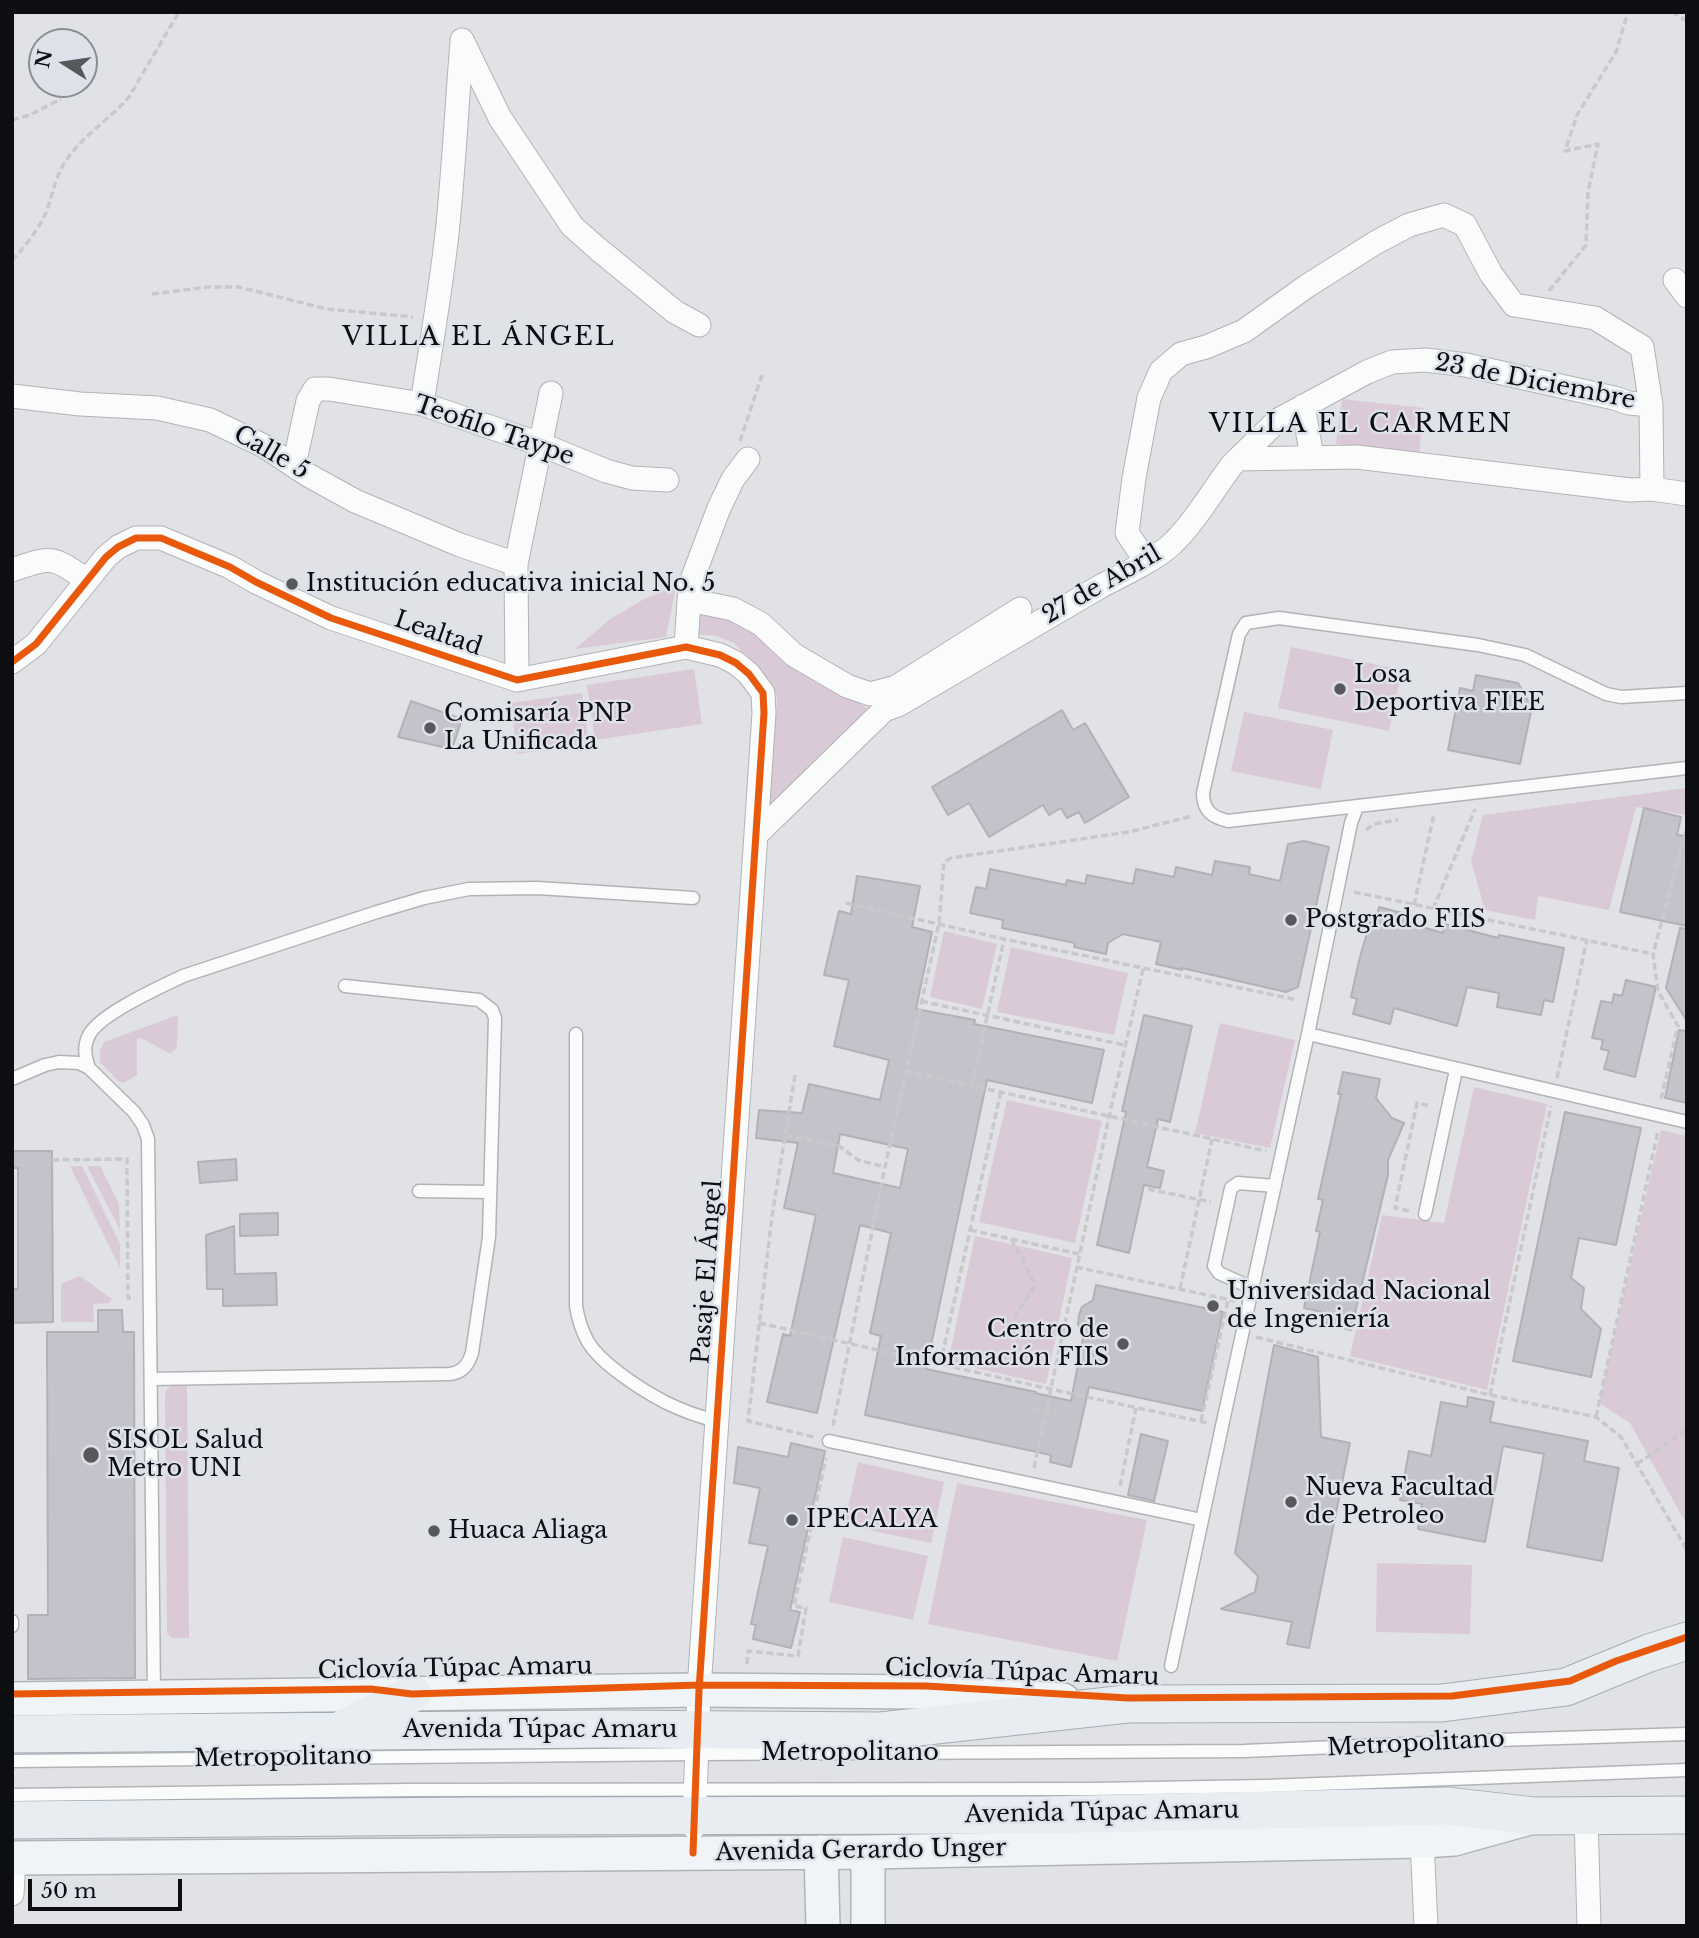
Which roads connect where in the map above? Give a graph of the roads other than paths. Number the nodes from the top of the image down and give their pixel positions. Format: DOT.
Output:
graph roads {
  1 [pos="699,324"];
  2 [pos="551,393"];
  3 [pos="12,396"];
  4 [pos="422,404"];
  5 [pos="1651,404"];
  6 [pos="1303,406"];
  7 [pos="540,444"];
  8 [pos="1312,457"];
  9 [pos="748,459"];
  10 [pos="1238,459"];
  11 [pos="294,465"];
  12 [pos="667,480"];
  13 [pos="1652,489"];
  14 [pos="1687,494"];
  15 [pos="1146,561"];
  16 [pos="516,564"];
  17 [pos="12,570"];
  18 [pos="87,580"];
  19 [pos="689,600"];
  20 [pos="1020,609"];
  21 [pos="686,647"];
  22 [pos="12,662"];
  23 [pos="517,680"];
  24 [pos="763,693"];
  25 [pos="1687,693"];
  26 [pos="1687,768"];
  27 [pos="1357,807"];
  28 [pos="756,835"];
  29 [pos="693,898"];
  30 [pos="345,986"];
  31 [pos="576,1034"];
  32 [pos="1308,1034"];
  33 [pos="89,1068"];
  34 [pos="1456,1070"];
  35 [pos="12,1079"];
  36 [pos="1687,1122"];
  37 [pos="1275,1186"];
  38 [pos="419,1191"];
  39 [pos="491,1192"];
  40 [pos="1425,1214"];
  41 [pos="1252,1288"];
  42 [pos="152,1380"];
  43 [pos="717,1421"];
  44 [pos="830,1441"];
  45 [pos="1202,1520"];
  46 [pos="1687,1641"];
  47 [pos="1171,1666"];
  48 [pos="699,1690"];
  49 [pos="412,1694"];
  50 [pos="154,1698"];
  51 [pos="12,1699"];
  52 [pos="1127,1704"];
  53 [pos="337,1731"];
  54 [pos="12,1734"];
  55 [pos="1687,1734"];
  56 [pos="697,1742"];
  57 [pos="12,1761"];
  58 [pos="1687,1770"];
  59 [pos="12,1795"];
  60 [pos="695,1802"];
  61 [pos="1586,1815"];
  62 [pos="1687,1815"];
  63 [pos="1538,1816"];
  64 [pos="12,1820"];
  65 [pos="1422,1841"];
  66 [pos="821,1852"];
  67 [pos="867,1852"];
  68 [pos="693,1853"];
  69 [pos="13,1858"];
  70 [pos="12,1894"];
  71 [pos="823,1926"];
  72 [pos="868,1926"];
  73 [pos="1426,1926"];
  74 [pos="1589,1926"];
  1 -- 4 [label="street"];
  2 -- 7 [label="street"];
  3 -- 11 [label="street, Calle 5"];
  4 -- 7 [label="street, Teofilo Taype"];
  4 -- 11 [label="street, Teofilo Taype"];
  5 -- 6 [label="street, 23 de Diciembre"];
  5 -- 13 [label="street"];
  5 -- 15 [label="street"];
  6 -- 8 [label="street"];
  6 -- 10 [label="street, 23 de Diciembre"];
  7 -- 12 [label="street, Teofilo Taype"];
  7 -- 16 [label="street"];
  8 -- 10 [label="street"];
  8 -- 13 [label="street"];
  9 -- 19 [label="street"];
  10 -- 15 [label="street, 27 de Abril"];
  11 -- 16 [label="street, Calle 5"];
  13 -- 14 [label="street"];
  15 -- 28 [label="street, 27 de Abril"];
  16 -- 23 [label="street"];
  17 -- 18 [label="street"];
  18 -- 22 [label="street, Lealtad"];
  18 -- 23 [label="street, Lealtad"];
  19 -- 20 [label="street"];
  19 -- 21 [label="street"];
  21 -- 23 [label="street, Lealtad"];
  21 -- 24 [label="street, Lealtad"];
  24 -- 28 [label="street, Pasaje El Ángel"];
  25 -- 27 [label="lane"];
  26 -- 27 [label="lane"];
  27 -- 32 [label="lane"];
  28 -- 43 [label="street, Pasaje El Ángel"];
  29 -- 33 [label="lane"];
  30 -- 39 [label="lane"];
  31 -- 43 [label="lane"];
  32 -- 34 [label="lane"];
  32 -- 37 [label="lane"];
  33 -- 35 [label="lane"];
  33 -- 42 [label="lane"];
  34 -- 36 [label="lane"];
  34 -- 40 [label="lane"];
  37 -- 41 [label="lane"];
  37 -- 41 [label="lane"];
  38 -- 39 [label="lane"];
  39 -- 42 [label="lane"];
  41 -- 45 [label="lane"];
  42 -- 50 [label="lane"];
  43 -- 48 [label="street, Pasaje El Ángel"];
  44 -- 45 [label="lane"];
  45 -- 47 [label="lane"];
  46 -- 52 [label="main road, Avenida Túpac Amaru"];
  48 -- 49 [label="street"];
  48 -- 52 [label="street"];
  48 -- 56 [label="street, Pasaje El Ángel"];
  49 -- 50 [label="street"];
  49 -- 53 [label="main road"];
  50 -- 51 [label="street"];
  52 -- 56 [label="main road, Avenida Túpac Amaru"];
  53 -- 54 [label="main road, Avenida Túpac Amaru"];
  53 -- 56 [label="main road, Avenida Túpac Amaru"];
  55 -- 56 [label="lane, Metropolitano"];
  56 -- 57 [label="lane, Metropolitano"];
  56 -- 60 [label="street, Pasaje El Ángel"];
  58 -- 60 [label="lane, Metropolitano"];
  59 -- 60 [label="lane, Metropolitano"];
  60 -- 63 [label="main road, Avenida Túpac Amaru"];
  60 -- 64 [label="main road, Avenida Túpac Amaru"];
  60 -- 68 [label="street, Pasaje El Ángel"];
  61 -- 62 [label="main road, Avenida Túpac Amaru"];
  61 -- 63 [label="main road, Avenida Túpac Amaru"];
  61 -- 74 [label="street"];
  63 -- 65 [label="street, Avenida Gerardo Unger"];
  65 -- 67 [label="street, Avenida Gerardo Unger"];
  65 -- 73 [label="street"];
  66 -- 67 [label="street, Avenida Gerardo Unger"];
  66 -- 68 [label="street, Avenida Gerardo Unger"];
  66 -- 71 [label="street"];
  67 -- 72 [label="street"];
  68 -- 69 [label="street, Avenida Gerardo Unger"];
  69 -- 70 [label="street"];
}
